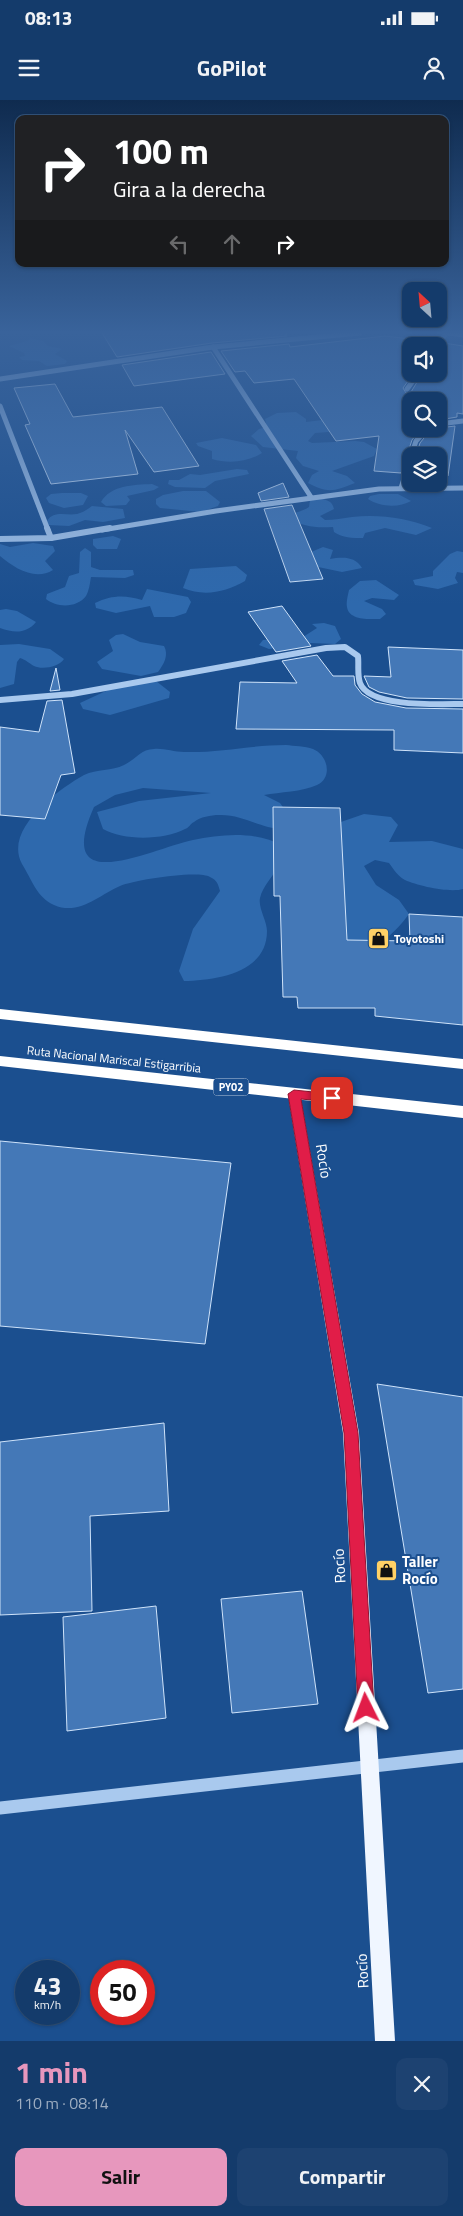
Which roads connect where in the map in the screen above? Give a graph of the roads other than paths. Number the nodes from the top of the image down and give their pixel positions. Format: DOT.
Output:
graph roads {
  1 [pos="7,424"];
  2 [pos="263,424"];
  3 [pos="402,485"];
  4 [pos="401,488"];
  5 [pos="463,488"];
  6 [pos="311,497"];
  7 [pos="51,538"];
  8 [pos="0,539"];
  9 [pos="0,700"];
  10 [pos="463,704"];
  11 [pos="0,1014"];
  12 [pos="0,1061"];
  13 [pos="463,1064"];
  14 [pos="294,1094"];
  15 [pos="463,1112"];
  16 [pos="463,1756"];
  17 [pos="370,1767"];
  18 [pos="0,1808"];
  19 [pos="385,2041"];
  1 -- 7 [label="street"];
  2 -- 6 [label="street"];
  3 -- 4 [label="street"];
  4 -- 5 [label="street"];
  4 -- 6 [label="street"];
  6 -- 7 [label="street"];
  7 -- 8 [label="street"];
  9 -- 10 [label="street"];
  11 -- 13 [label="highway"];
  12 -- 14 [label="highway, Ruta Nacional Mariscal Estigarribia / PY02"];
  14 -- 15 [label="highway, Ruta Nacional Mariscal Estigarribia / PY02"];
  14 -- 17 [label="main road, Rocío"];
  16 -- 17 [label="street"];
  17 -- 18 [label="street"];
  17 -- 19 [label="main road, Rocío"];
}
